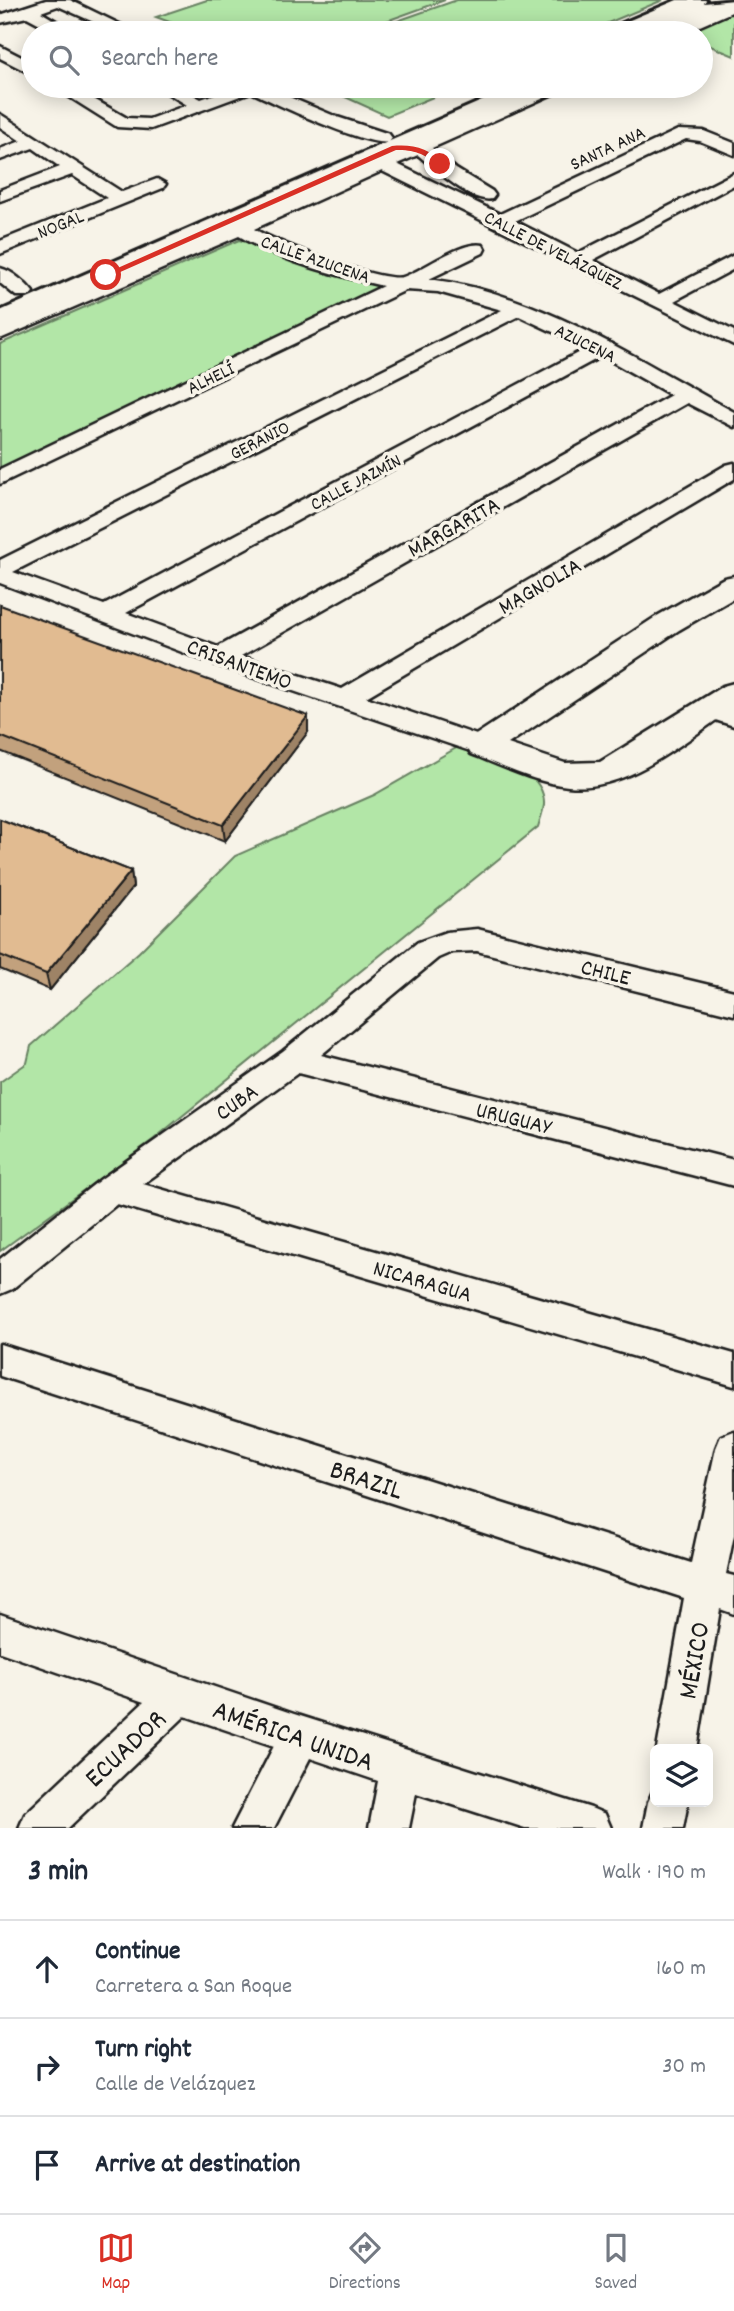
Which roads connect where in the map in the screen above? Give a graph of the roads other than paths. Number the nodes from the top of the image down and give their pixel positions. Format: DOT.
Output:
graph roads {
  1 [pos="58,0"];
  2 [pos="695,0"];
  3 [pos="727,0"];
  4 [pos="734,5"];
  5 [pos="28,11"];
  6 [pos="4,19"];
  7 [pos="46,21"];
  8 [pos="104,21"];
  9 [pos="647,21"];
  10 [pos="679,21"];
  11 [pos="699,21"];
  12 [pos="0,51"];
  13 [pos="21,63"];
  14 [pos="81,98"];
  15 [pos="186,98"];
  16 [pos="220,98"];
  17 [pos="271,98"];
  18 [pos="477,98"];
  19 [pos="506,98"];
  20 [pos="524,98"];
  21 [pos="201,106"];
  22 [pos="0,119"];
  23 [pos="327,123"];
  24 [pos="34,142"];
  25 [pos="385,150"];
  26 [pos="734,150"];
  27 [pos="0,155"];
  28 [pos="73,168"];
  29 [pos="734,178"];
  30 [pos="463,182"];
  31 [pos="157,184"];
  32 [pos="281,184"];
  33 [pos="441,191"];
  34 [pos="0,196"];
  35 [pos="121,199"];
  36 [pos="508,217"];
  37 [pos="242,220"];
  38 [pos="167,233"];
  39 [pos="0,248"];
  40 [pos="476,248"];
  41 [pos="584,257"];
  42 [pos="734,261"];
  43 [pos="0,274"];
  44 [pos="106,275"];
  45 [pos="418,281"];
  46 [pos="12,298"];
  47 [pos="666,298"];
  48 [pos="519,309"];
  49 [pos="0,314"];
  50 [pos="0,321"];
  51 [pos="734,325"];
  52 [pos="0,333"];
  53 [pos="734,339"];
  54 [pos="602,348"];
  55 [pos="686,395"];
  56 [pos="734,421"];
  57 [pos="734,470"];
  58 [pos="0,477"];
  59 [pos="0,569"];
  60 [pos="0,575"];
  61 [pos="734,585"];
  62 [pos="108,613"];
  63 [pos="220,657"];
  64 [pos="344,699"];
  65 [pos="727,707"];
  66 [pos="482,746"];
  67 [pos="477,940"];
  68 [pos="734,1003"];
  69 [pos="294,1060"];
  70 [pos="734,1173"];
  71 [pos="112,1189"];
  72 [pos="0,1279"];
  73 [pos="0,1360"];
  74 [pos="734,1370"];
  75 [pos="734,1448"];
  76 [pos="719,1591"];
  77 [pos="0,1633"];
  78 [pos="179,1695"];
  79 [pos="302,1734"];
  80 [pos="678,1744"];
  81 [pos="400,1770"];
  82 [pos="667,1807"];
  83 [pos="39,1828"];
  84 [pos="252,1828"];
  85 [pos="389,1828"];
  86 [pos="591,1828"];
  87 [pos="663,1828"];
  1 -- 5 [label="street"];
  1 -- 8 [label="street"];
  2 -- 9 [label="main road"];
  3 -- 10 [label="main road"];
  4 -- 11 [label="street"];
  5 -- 6 [label="street"];
  5 -- 7 [label="street"];
  12 -- 13 [label="street"];
  14 -- 21 [label="street"];
  15 -- 21 [label="street"];
  16 -- 21 [label="street"];
  17 -- 23 [label="street"];
  18 -- 25 [label="main road"];
  19 -- 25 [label="main road"];
  20 -- 25 [label="street"];
  22 -- 24 [label="street"];
  23 -- 25 [label="street"];
  23 -- 25 [label="street"];
  24 -- 27 [label="street"];
  24 -- 28 [label="street"];
  25 -- 30 [label="street, CALLE DE VELÁZQUEZ"];
  25 -- 32 [label="main road"];
  25 -- 33 [label="street, CALLE DE VELÁZQUEZ"];
  25 -- 37 [label="main road"];
  26 -- 36 [label="street, SANTA ANA"];
  28 -- 34 [label="street"];
  28 -- 35 [label="street"];
  29 -- 41 [label="street"];
  30 -- 33 [label="street"];
  30 -- 36 [label="street, CALLE DE VELÁZQUEZ"];
  31 -- 35 [label="street, NOGAL"];
  32 -- 37 [label="main road"];
  32 -- 38 [label="main road"];
  33 -- 36 [label="street, CALLE DE VELÁZQUEZ"];
  35 -- 39 [label="street, NOGAL"];
  36 -- 41 [label="street, CALLE DE VELÁZQUEZ"];
  37 -- 38 [label="main road"];
  37 -- 44 [label="main road"];
  37 -- 45 [label="street, CALLE AZUCENA"];
  37 -- 52 [label="street"];
  38 -- 46 [label="main road"];
  40 -- 45 [label="street, ALHELÍ"];
  41 -- 47 [label="street, CALLE DE VELÁZQUEZ"];
  42 -- 47 [label="street"];
  43 -- 46 [label="street"];
  44 -- 46 [label="main road"];
  44 -- 50 [label="main road"];
  45 -- 48 [label="street, AZUCENA"];
  45 -- 58 [label="street, ALHELÍ"];
  46 -- 49 [label="main road"];
  47 -- 51 [label="street, CALLE DE VELÁZQUEZ"];
  47 -- 53 [label="street, CALLE DE VELÁZQUEZ"];
  48 -- 54 [label="street, AZUCENA"];
  48 -- 59 [label="street, GERANIO"];
  54 -- 55 [label="street, AZUCENA"];
  54 -- 62 [label="street, CALLE JAZMÍN"];
  55 -- 56 [label="street, AZUCENA"];
  55 -- 63 [label="street, MARGARITA"];
  57 -- 64 [label="street, MAGNOLIA"];
  60 -- 62 [label="street, CRISANTEMO"];
  61 -- 66 [label="street"];
  62 -- 63 [label="street, CRISANTEMO"];
  63 -- 64 [label="street, CRISANTEMO"];
  64 -- 66 [label="street, CRISANTEMO"];
  65 -- 66 [label="street"];
  67 -- 68 [label="street, CHILE"];
  67 -- 69 [label="street, CUBA"];
  69 -- 70 [label="street, URUGUAY"];
  69 -- 71 [label="street, CUBA"];
  71 -- 72 [label="street, CUBA"];
  71 -- 74 [label="street, NICARAGUA"];
  73 -- 76 [label="street, BRAZIL"];
  75 -- 76 [label="street, MÉXICO"];
  76 -- 80 [label="street, MÉXICO"];
  77 -- 78 [label="street, AMÉRICA UNIDA"];
  78 -- 79 [label="street, AMÉRICA UNIDA"];
  78 -- 83 [label="street, ECUADOR"];
  79 -- 81 [label="street, AMÉRICA UNIDA"];
  79 -- 84 [label="street"];
  81 -- 85 [label="street"];
  81 -- 86 [label="street, AMÉRICA UNIDA"];
  82 -- 87 [label="street"];
}
